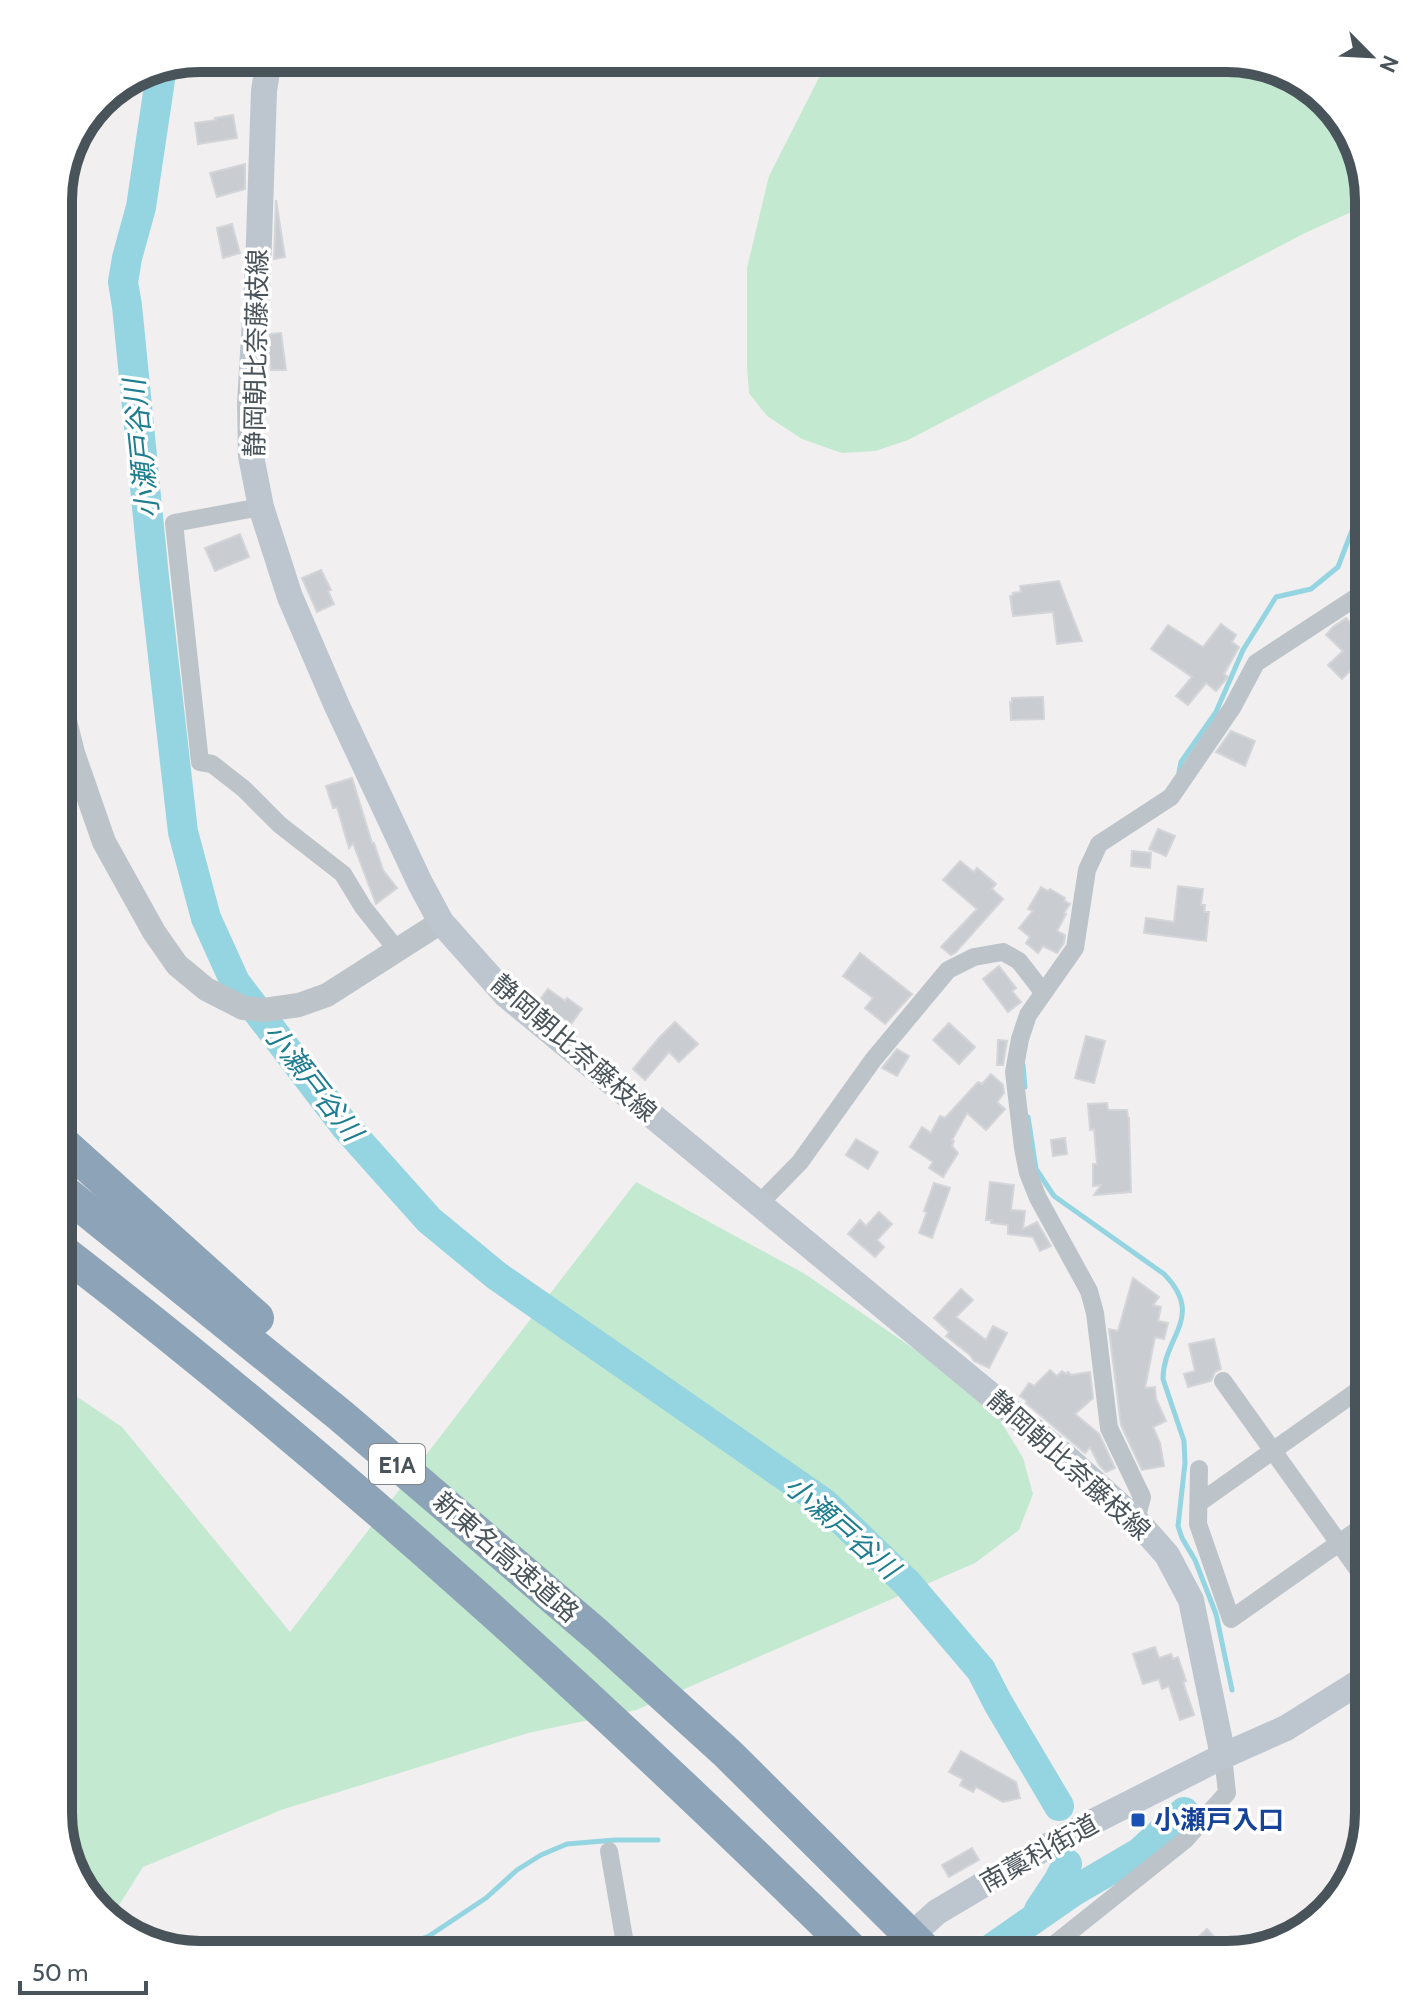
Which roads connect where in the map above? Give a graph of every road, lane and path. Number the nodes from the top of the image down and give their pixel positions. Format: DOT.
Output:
graph roads {
  1 [pos="267,72"];
  2 [pos="261,507"];
  3 [pos="1355,598"];
  4 [pos="72,749"];
  5 [pos="441,922"];
  6 [pos="397,950"];
  7 [pos="1043,992"];
  8 [pos="72,1152"];
  9 [pos="72,1198"];
  10 [pos="759,1204"];
  11 [pos="72,1259"];
  12 [pos="1223,1381"];
  13 [pos="1355,1393"];
  14 [pos="1273,1451"];
  15 [pos="1199,1469"];
  16 [pos="1199,1503"];
  17 [pos="1136,1520"];
  18 [pos="1355,1532"];
  19 [pos="1339,1543"];
  20 [pos="1355,1565"];
  21 [pos="597,1635"];
  22 [pos="1355,1685"];
  23 [pos="1223,1756"];
  24 [pos="609,1851"];
  25 [pos="625,1941"];
  26 [pos="842,1941"];
  27 [pos="905,1941"];
  28 [pos="916,1941"];
  29 [pos="1059,1941"];
  1 -- 2 [label="main road, 静岡朝比奈藤枝線"];
  2 -- 5 [label="main road, 静岡朝比奈藤枝線"];
  2 -- 6 [label="street"];
  3 -- 7 [label="street"];
  4 -- 6 [label="street"];
  5 -- 6 [label="street"];
  5 -- 10 [label="main road, 静岡朝比奈藤枝線"];
  7 -- 10 [label="street"];
  7 -- 17 [label="street"];
  8 -- 21 [label="highway"];
  9 -- 21 [label="highway, 新東名高速道路 / E1A"];
  10 -- 17 [label="main road, 静岡朝比奈藤枝線"];
  11 -- 26 [label="highway, 新東名高速道路 / E1A"];
  12 -- 14 [label="street"];
  13 -- 14 [label="street"];
  14 -- 16 [label="street"];
  14 -- 19 [label="street"];
  15 -- 16 [label="street"];
  16 -- 19 [label="street"];
  17 -- 23 [label="main road, 静岡朝比奈藤枝線"];
  18 -- 19 [label="street"];
  19 -- 20 [label="street"];
  21 -- 28 [label="highway, 新東名高速道路 / E1A"];
  22 -- 23 [label="main road, 南藁科街道"];
  23 -- 27 [label="main road, 南藁科街道"];
  23 -- 29 [label="street"];
  24 -- 25 [label="street"];
}
